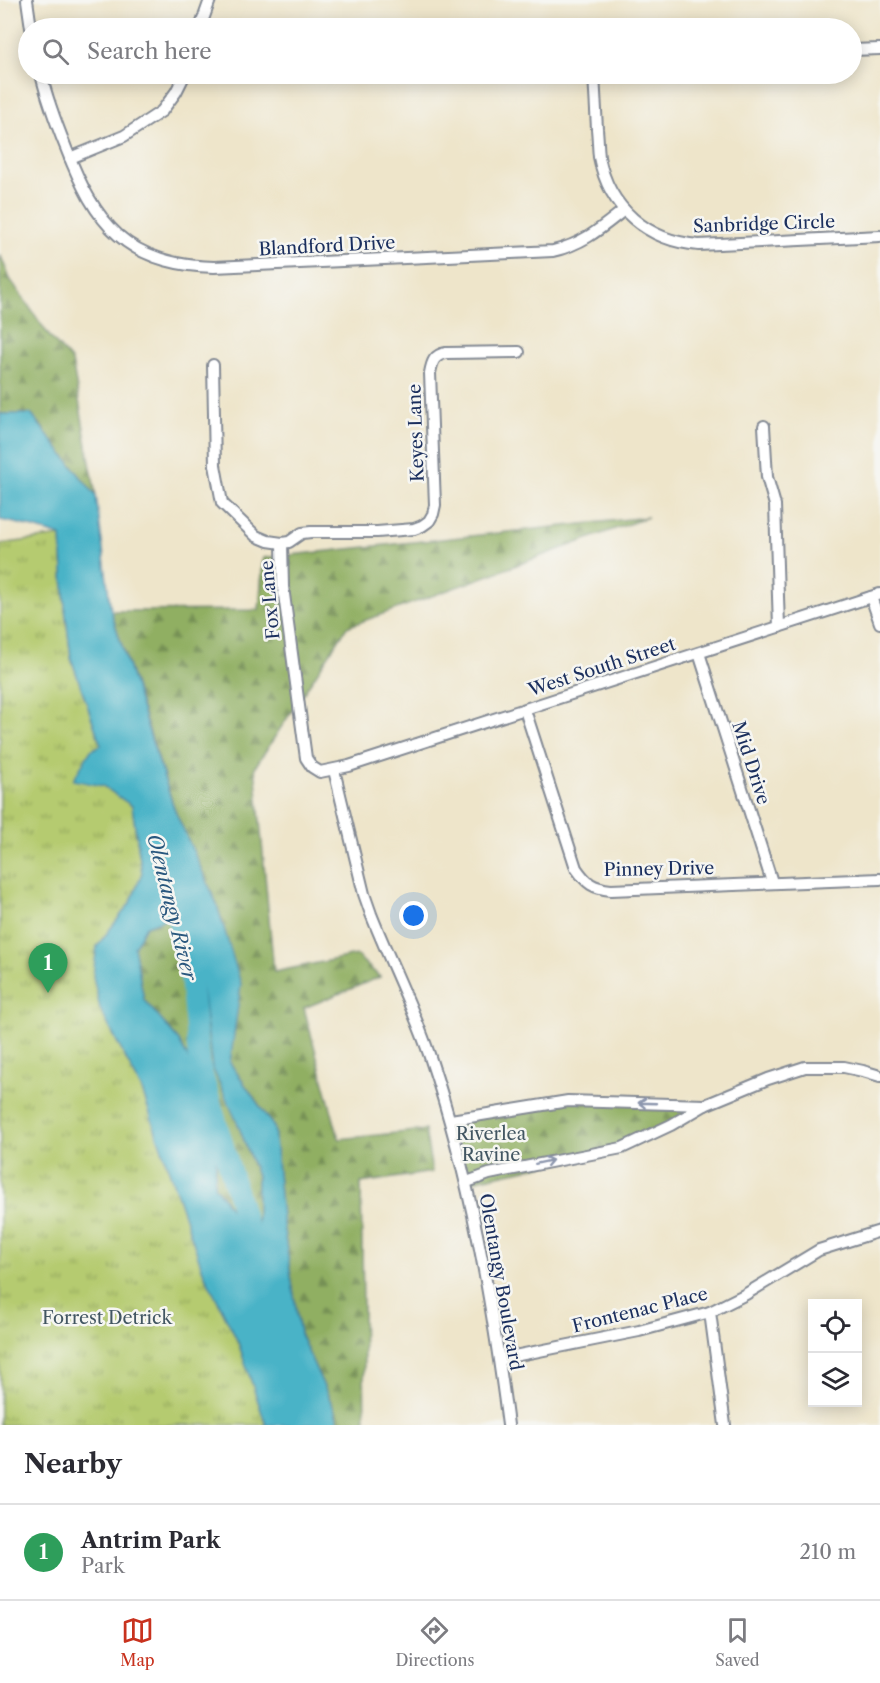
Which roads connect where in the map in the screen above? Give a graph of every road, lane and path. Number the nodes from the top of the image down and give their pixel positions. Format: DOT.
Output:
graph roads {
  1 [pos="27,0"];
  2 [pos="210,0"];
  3 [pos="30,18"];
  4 [pos="204,18"];
  5 [pos="880,49"];
  6 [pos="862,50"];
  7 [pos="43,84"];
  8 [pos="180,84"];
  9 [pos="595,84"];
  10 [pos="70,158"];
  11 [pos="624,210"];
  12 [pos="880,236"];
  13 [pos="519,352"];
  14 [pos="213,365"];
  15 [pos="764,426"];
  16 [pos="282,543"];
  17 [pos="876,596"];
  18 [pos="880,623"];
  19 [pos="779,627"];
  20 [pos="699,653"];
  21 [pos="525,710"];
  22 [pos="334,770"];
  23 [pos="880,879"];
  24 [pos="772,882"];
  25 [pos="880,1076"];
  26 [pos="705,1105"];
  27 [pos="451,1120"];
  28 [pos="467,1182"];
  29 [pos="880,1232"];
  30 [pos="710,1312"];
  31 [pos="500,1359"];
  32 [pos="508,1425"];
  33 [pos="725,1425"];
  1 -- 3 [label="street"];
  2 -- 4 [label="street"];
  5 -- 6 [label="street"];
  7 -- 10 [label="street, Blandford Drive"];
  8 -- 10 [label="street"];
  9 -- 11 [label="street, Sanbridge Circle"];
  10 -- 11 [label="street, Blandford Drive"];
  11 -- 12 [label="street, Sanbridge Circle"];
  13 -- 16 [label="street, Keyes Lane"];
  14 -- 16 [label="street, Fox Lane"];
  15 -- 19 [label="street"];
  16 -- 22 [label="street, Fox Lane"];
  17 -- 18 [label="street"];
  17 -- 19 [label="street, West South Street"];
  19 -- 20 [label="street, West South Street"];
  20 -- 21 [label="street, West South Street"];
  20 -- 24 [label="street, Mid Drive"];
  21 -- 22 [label="street, West South Street"];
  21 -- 24 [label="street, Pinney Drive"];
  22 -- 27 [label="street, Olentangy Boulevard"];
  23 -- 24 [label="street, Pinney Drive"];
  25 -- 26 [label="street"];
  26 -- 27 [label="street, one-way"];
  28 -- 26 [label="street, one-way"];
  27 -- 28 [label="street, Olentangy Boulevard"];
  28 -- 31 [label="street, Olentangy Boulevard"];
  29 -- 30 [label="street, Frontenac Place"];
  30 -- 31 [label="street, Frontenac Place"];
  30 -- 33 [label="street"];
  31 -- 32 [label="street, Olentangy Boulevard"];
}
